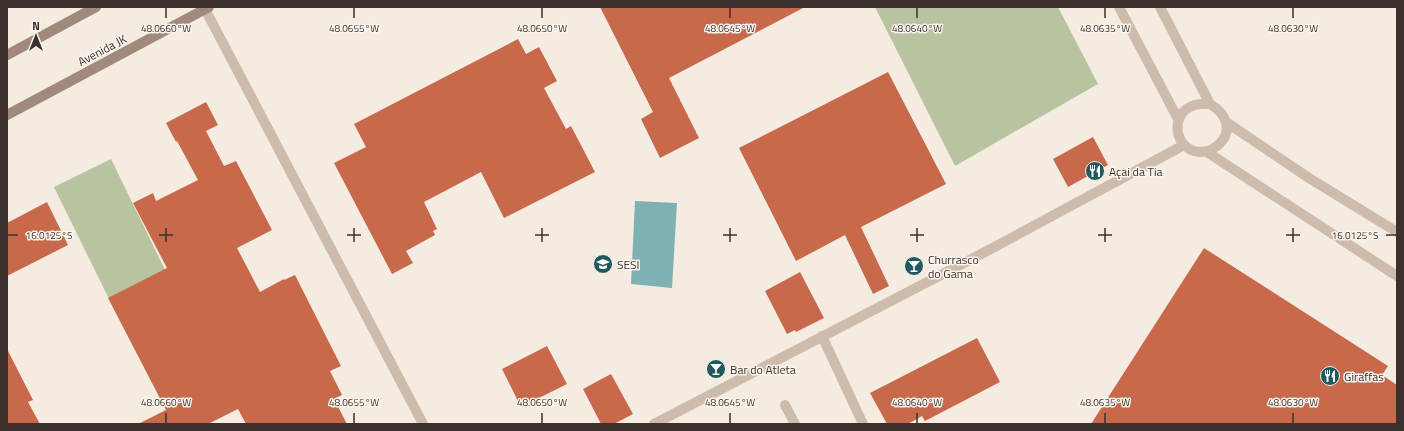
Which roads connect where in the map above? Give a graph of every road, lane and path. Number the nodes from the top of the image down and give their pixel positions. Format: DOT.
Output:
graph roads {
  1 [pos="96,7"];
  2 [pos="1119,7"];
  3 [pos="1160,7"];
  4 [pos="207,8"];
  5 [pos="7,55"];
  6 [pos="1210,104"];
  7 [pos="7,115"];
  8 [pos="1178,119"];
  9 [pos="1226,122"];
  10 [pos="1184,145"];
  11 [pos="1207,152"];
  12 [pos="1397,232"];
  13 [pos="1397,276"];
  14 [pos="822,336"];
  15 [pos="785,405"];
  16 [pos="423,424"];
  17 [pos="654,424"];
  18 [pos="795,424"];
  19 [pos="863,424"];
  1 -- 5 [label="main road"];
  2 -- 8 [label="street"];
  3 -- 6 [label="street"];
  4 -- 7 [label="main road, Avenida JK"];
  4 -- 16 [label="street"];
  6 -- 8 [label="street"];
  6 -- 9 [label="street"];
  8 -- 10 [label="street"];
  9 -- 11 [label="street"];
  9 -- 12 [label="street"];
  10 -- 11 [label="street"];
  10 -- 14 [label="street"];
  11 -- 13 [label="street"];
  14 -- 17 [label="street"];
  14 -- 19 [label="street"];
  15 -- 18 [label="street"];
}
